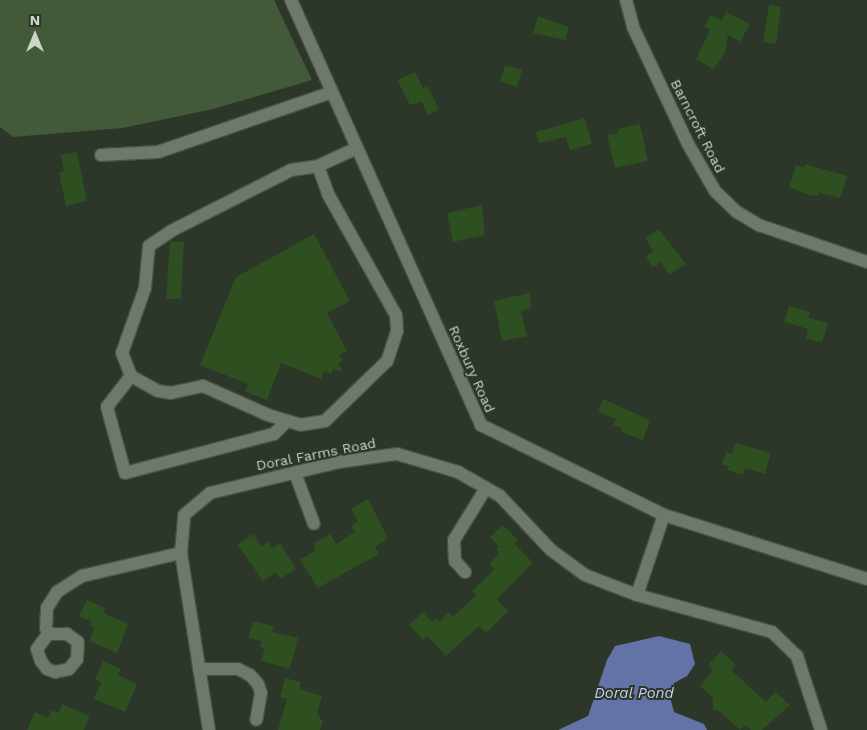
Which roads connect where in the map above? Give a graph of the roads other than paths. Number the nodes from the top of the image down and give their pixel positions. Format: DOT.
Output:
graph roads {
  1 [pos="291,0"];
  2 [pos="626,0"];
  3 [pos="332,92"];
  4 [pos="357,148"];
  5 [pos="101,155"];
  6 [pos="318,166"];
  7 [pos="867,262"];
  8 [pos="131,376"];
  9 [pos="287,421"];
  10 [pos="295,472"];
  11 [pos="486,488"];
  12 [pos="664,515"];
  13 [pos="314,524"];
  14 [pos="180,553"];
  15 [pos="465,572"];
  16 [pos="867,579"];
  17 [pos="637,595"];
  18 [pos="48,634"];
  19 [pos="199,669"];
  20 [pos="256,720"];
  21 [pos="209,730"];
  22 [pos="821,730"];
  1 -- 3 [label="street, Roxbury Road"];
  2 -- 7 [label="street, Barncroft Road"];
  3 -- 4 [label="street, Roxbury Road"];
  3 -- 5 [label="street"];
  4 -- 6 [label="street"];
  4 -- 12 [label="street, Roxbury Road"];
  6 -- 8 [label="street"];
  6 -- 9 [label="street"];
  8 -- 9 [label="street"];
  8 -- 9 [label="street"];
  10 -- 11 [label="street, Doral Farms Road"];
  10 -- 13 [label="street"];
  10 -- 14 [label="street, Doral Farms Road"];
  11 -- 15 [label="street"];
  11 -- 17 [label="street, Doral Farms Road"];
  12 -- 16 [label="street, Roxbury Road"];
  12 -- 17 [label="street"];
  14 -- 18 [label="street"];
  14 -- 19 [label="street, Doral Farms Road"];
  17 -- 22 [label="street, Doral Farms Road"];
  19 -- 20 [label="street"];
  19 -- 21 [label="street, Doral Farms Road"];
}
